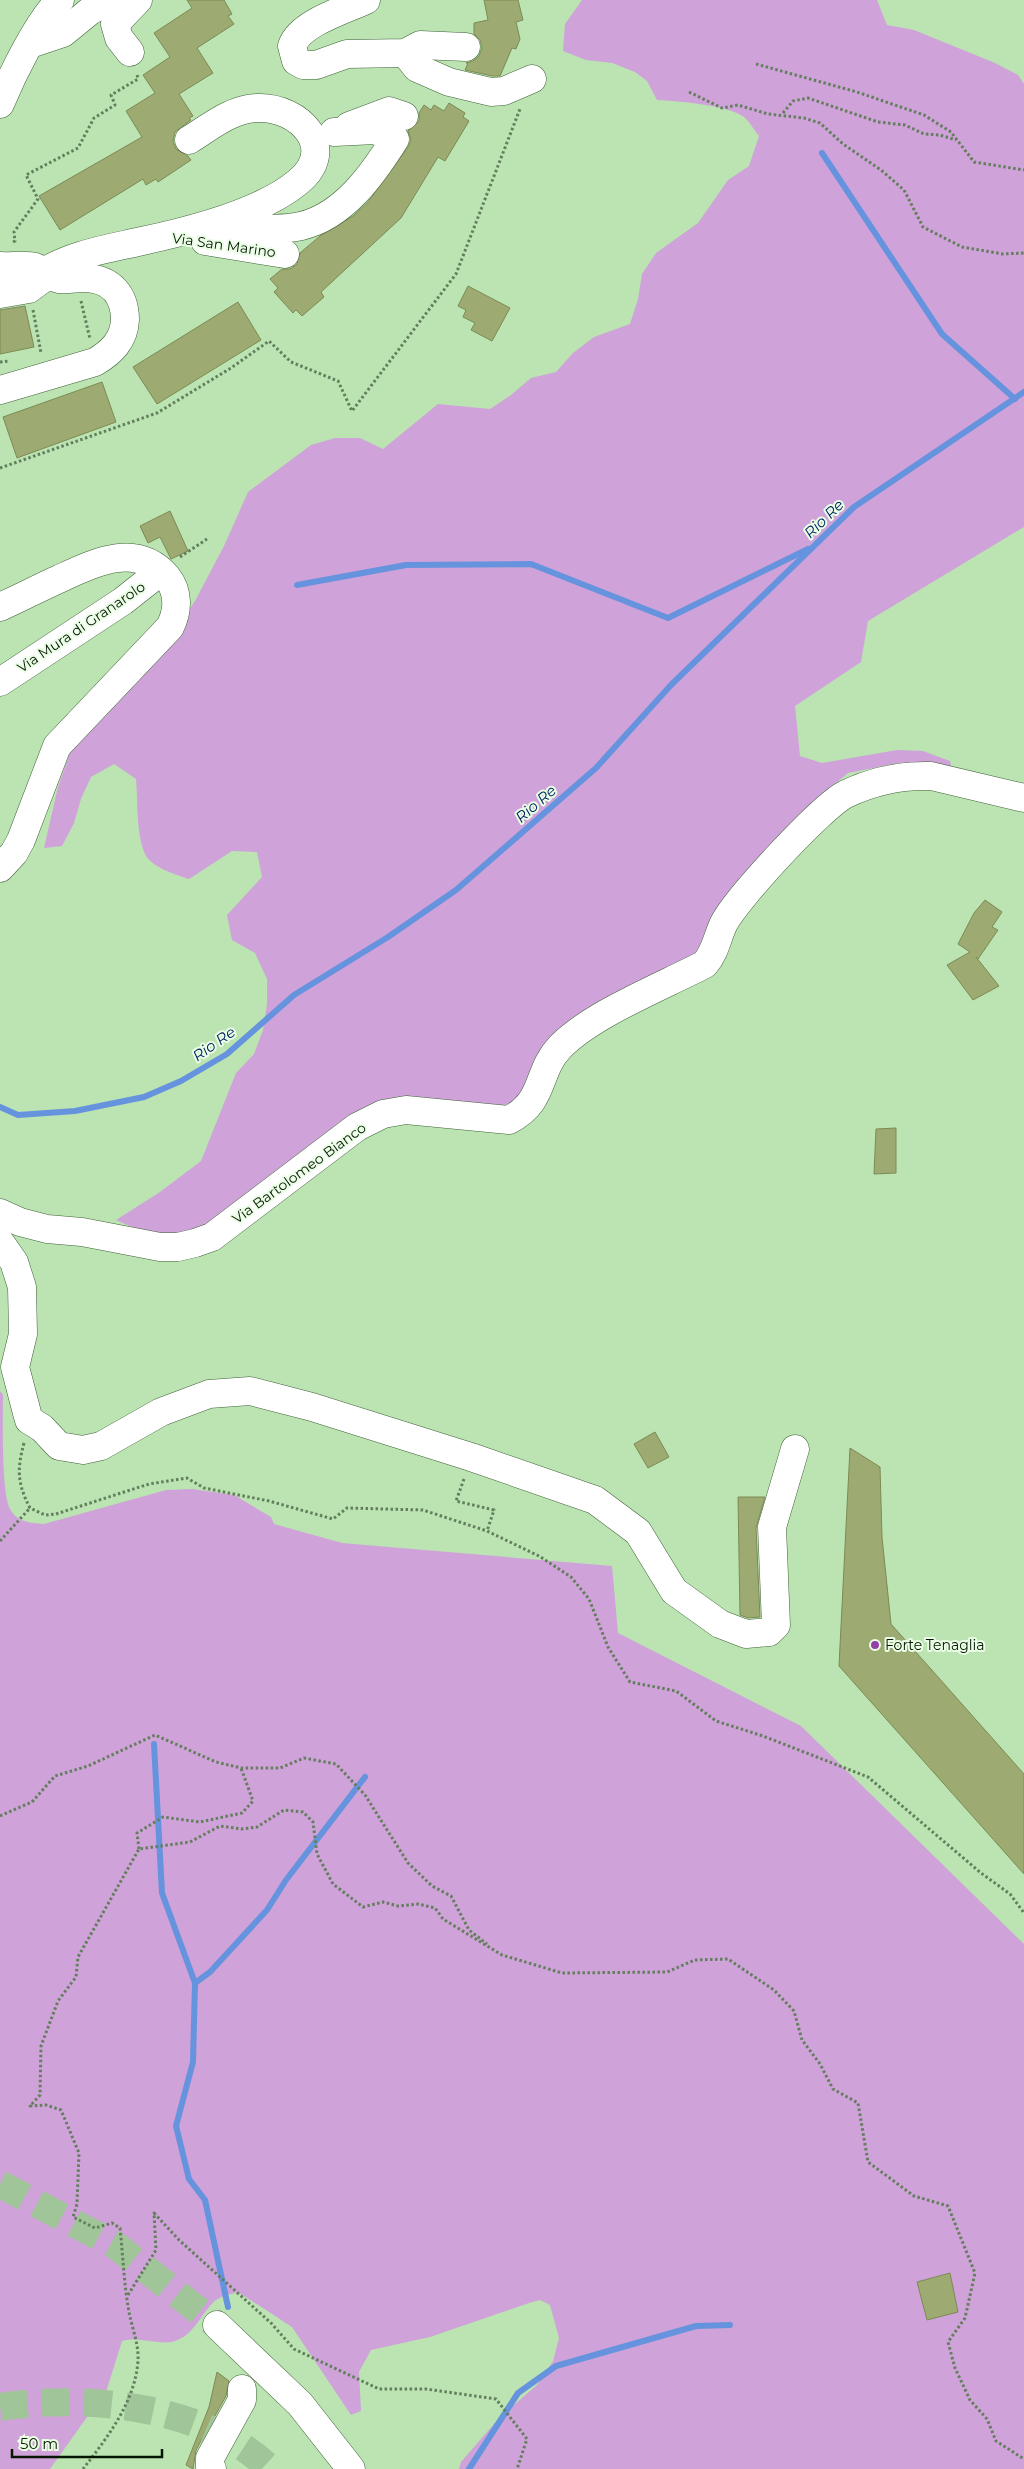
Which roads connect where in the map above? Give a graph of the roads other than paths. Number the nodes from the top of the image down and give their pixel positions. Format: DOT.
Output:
graph roads {
  1 [pos="60,0"];
  2 [pos="108,0"];
  3 [pos="138,0"];
  4 [pos="366,0"];
  5 [pos="30,44"];
  6 [pos="466,47"];
  7 [pos="130,52"];
  8 [pos="405,53"];
  9 [pos="532,78"];
  10 [pos="0,104"];
  11 [pos="404,116"];
  12 [pos="322,133"];
  13 [pos="189,140"];
  14 [pos="208,224"];
  15 [pos="162,237"];
  16 [pos="285,254"];
  17 [pos="0,266"];
  18 [pos="35,281"];
  19 [pos="0,294"];
  20 [pos="0,390"];
  21 [pos="161,570"];
  22 [pos="0,607"];
  23 [pos="0,682"];
  24 [pos="1024,798"];
  25 [pos="0,868"];
  26 [pos="0,1214"];
  27 [pos="0,1242"];
  28 [pos="795,1449"];
  29 [pos="217,2325"];
  30 [pos="242,2390"];
  31 [pos="212,2469"];
  32 [pos="351,2469"];
  1 -- 5 [label="main road"];
  2 -- 5 [label="main road"];
  3 -- 7 [label="main road"];
  4 -- 8 [label="main road"];
  5 -- 10 [label="main road"];
  6 -- 8 [label="main road"];
  8 -- 9 [label="main road"];
  11 -- 12 [label="main road"];
  12 -- 13 [label="main road"];
  12 -- 14 [label="main road, Via San Marino"];
  12 -- 14 [label="main road, Via San Marino"];
  14 -- 15 [label="main road, Via San Marino"];
  15 -- 16 [label="main road, Via San Marino"];
  15 -- 18 [label="main road, Via San Marino"];
  17 -- 18 [label="main road, Via San Marino"];
  18 -- 19 [label="main road, Via San Marino"];
  18 -- 20 [label="main road, Via San Marino"];
  21 -- 22 [label="main road"];
  21 -- 23 [label="main road, Via Mura di Granarolo"];
  21 -- 25 [label="main road"];
  24 -- 26 [label="main road, Via Bartolomeo Bianco"];
  27 -- 28 [label="main road"];
  29 -- 32 [label="main road"];
  30 -- 31 [label="main road"];
}
